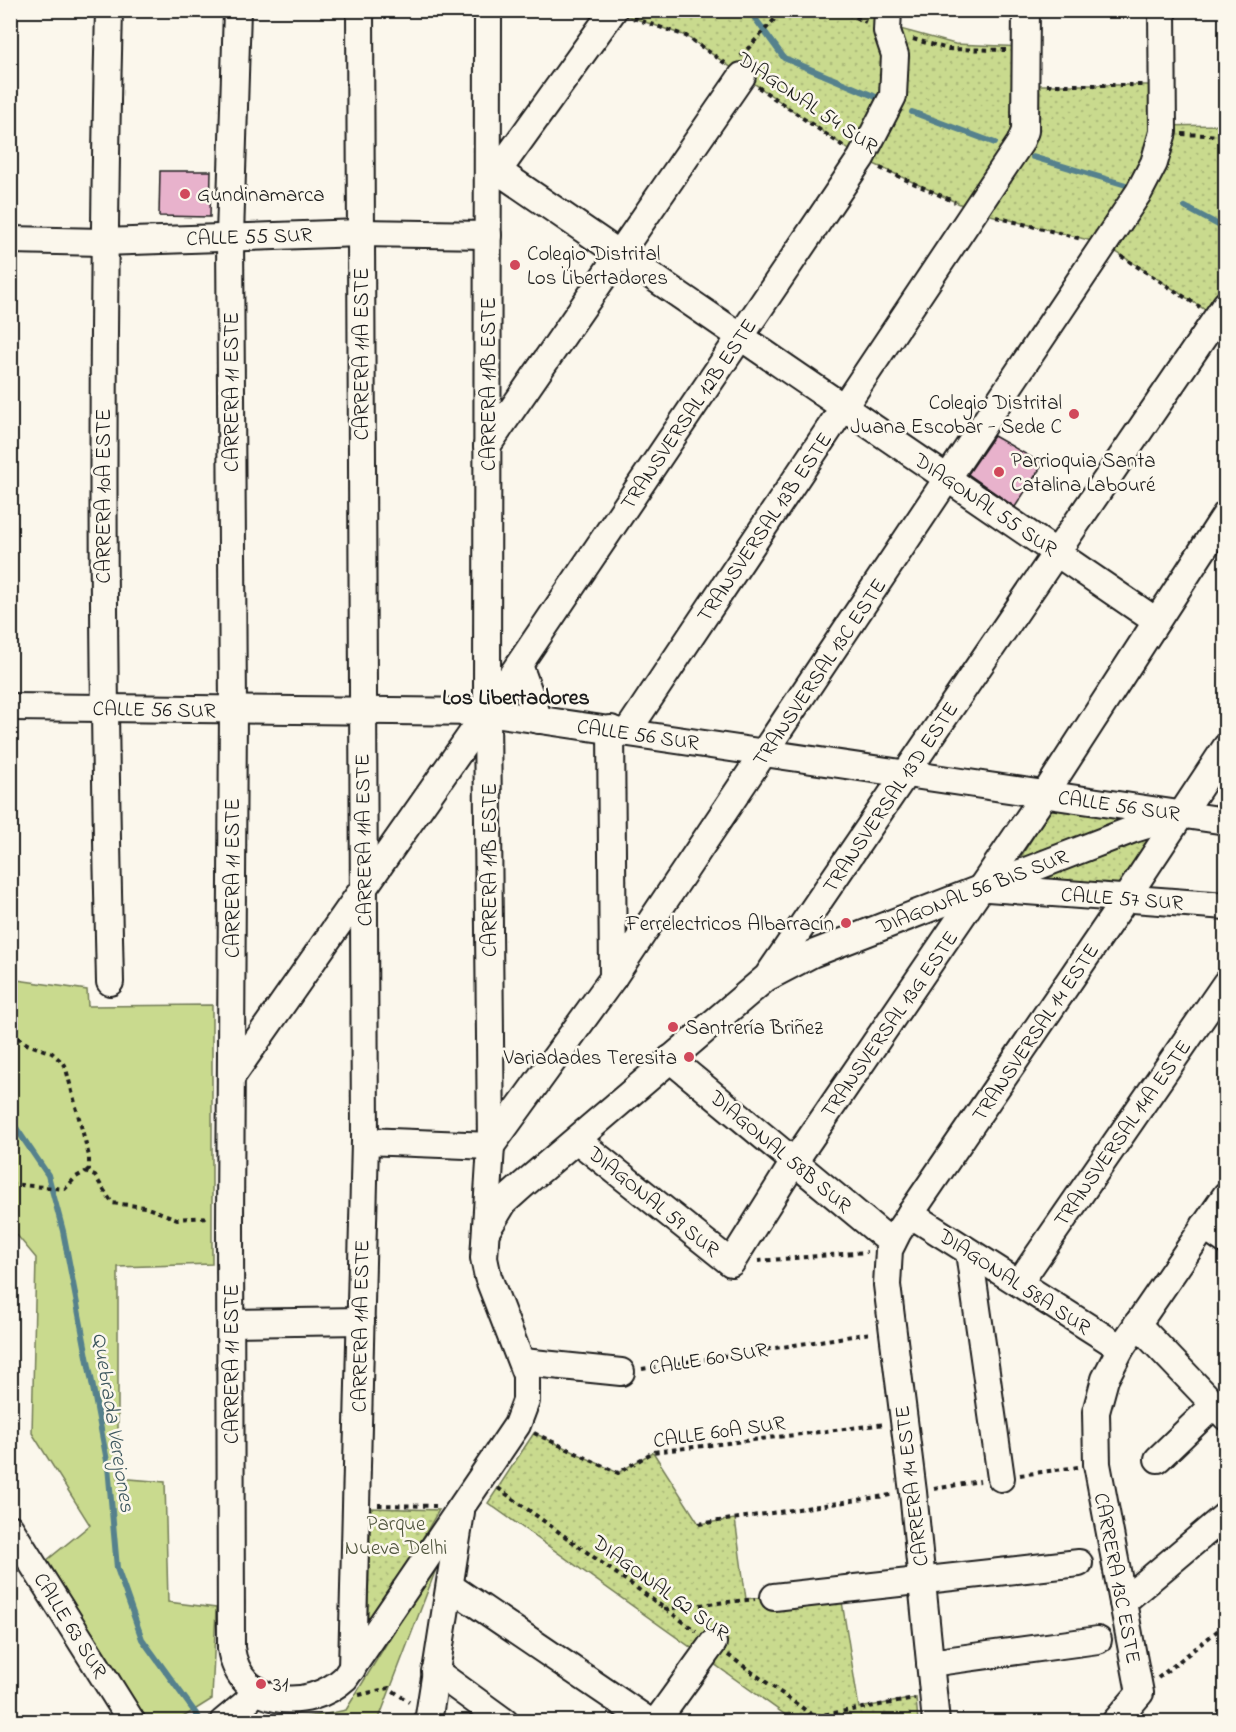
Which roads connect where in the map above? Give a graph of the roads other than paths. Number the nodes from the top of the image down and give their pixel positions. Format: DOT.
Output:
graph roads {
  1 [pos="108,10"];
  2 [pos="237,10"];
  3 [pos="360,10"];
  4 [pos="488,10"];
  5 [pos="1026,10"];
  6 [pos="1162,10"];
  7 [pos="613,11"];
  8 [pos="887,21"];
  9 [pos="742,76"];
  10 [pos="493,168"];
  11 [pos="360,233"];
  12 [pos="488,235"];
  13 [pos="230,236"];
  14 [pos="10,240"];
  15 [pos="103,242"];
  16 [pos="620,254"];
  17 [pos="1221,311"];
  18 [pos="740,337"];
  19 [pos="844,407"];
  20 [pos="487,446"];
  21 [pos="948,479"];
  22 [pos="1226,514"];
  23 [pos="1056,553"];
  24 [pos="1156,621"];
  25 [pos="519,665"];
  26 [pos="10,707"];
  27 [pos="104,708"];
  28 [pos="233,709"];
  29 [pos="362,711"];
  30 [pos="487,712"];
  31 [pos="539,720"];
  32 [pos="619,731"];
  33 [pos="1226,747"];
  34 [pos="765,752"];
  35 [pos="906,773"];
  36 [pos="1045,794"];
  37 [pos="1182,814"];
  38 [pos="1226,821"];
  39 [pos="364,888"];
  40 [pos="982,888"];
  41 [pos="1126,898"];
  42 [pos="1226,906"];
  43 [pos="767,977"];
  44 [pos="613,978"];
  45 [pos="110,982"];
  46 [pos="1226,983"];
  47 [pos="670,1059"];
  48 [pos="232,1076"];
  49 [pos="577,1140"];
  50 [pos="365,1141"];
  51 [pos="491,1146"];
  52 [pos="794,1162"];
  53 [pos="1226,1195"];
  54 [pos="910,1214"];
  55 [pos="1204,1226"];
  56 [pos="487,1230"];
  57 [pos="1226,1241"];
  58 [pos="891,1247"];
  59 [pos="969,1252"];
  60 [pos="731,1263"];
  61 [pos="1019,1283"];
  62 [pos="361,1321"];
  63 [pos="231,1323"];
  64 [pos="1137,1324"];
  65 [pos="1121,1348"];
  66 [pos="523,1362"];
  67 [pos="621,1372"];
  68 [pos="1222,1412"];
  69 [pos="1158,1459"];
  70 [pos="1001,1478"];
  71 [pos="462,1506"];
  72 [pos="1226,1515"];
  73 [pos="10,1528"];
  74 [pos="1079,1563"];
  75 [pos="922,1580"];
  76 [pos="451,1587"];
  77 [pos="774,1597"];
  78 [pos="1123,1602"];
  79 [pos="1098,1640"];
  80 [pos="712,1643"];
  81 [pos="930,1663"];
  82 [pos="352,1669"];
  83 [pos="435,1671"];
  84 [pos="256,1689"];
  85 [pos="428,1718"];
  86 [pos="132,1722"];
  87 [pos="223,1722"];
  88 [pos="505,1722"];
  89 [pos="650,1722"];
  90 [pos="656,1722"];
  91 [pos="936,1722"];
  92 [pos="1115,1722"];
  1 -- 15 [label="street, CARRERA 10A ESTE"];
  2 -- 13 [label="street, CARRERA 11 ESTE"];
  3 -- 11 [label="street, CARRERA 11A ESTE"];
  4 -- 10 [label="street, CARRERA 11B ESTE"];
  5 -- 19 [label="street, TRANSVERSAL 13B ESTE"];
  6 -- 21 [label="street, TRANSVERSAL 13C ESTE"];
  7 -- 10 [label="street"];
  8 -- 18 [label="street, TRANSVERSAL 12B ESTE"];
  9 -- 16 [label="street"];
  10 -- 12 [label="street, CARRERA 11B ESTE"];
  10 -- 16 [label="street, DIAGONAL 55 SUR"];
  11 -- 12 [label="street, CALLE 55 SUR"];
  11 -- 13 [label="street, CALLE 55 SUR"];
  11 -- 29 [label="street, CARRERA 11A ESTE"];
  12 -- 20 [label="street, CARRERA 11B ESTE"];
  13 -- 15 [label="street, CALLE 55 SUR"];
  13 -- 28 [label="street, CARRERA 11 ESTE"];
  14 -- 15 [label="street, CALLE 55 SUR"];
  15 -- 27 [label="street, CARRERA 10A ESTE"];
  16 -- 18 [label="street, DIAGONAL 55 SUR"];
  16 -- 20 [label="street"];
  17 -- 23 [label="street, TRANSVERSAL 13D ESTE"];
  18 -- 19 [label="street, DIAGONAL 55 SUR"];
  18 -- 25 [label="street, TRANSVERSAL 12B ESTE"];
  19 -- 21 [label="street, DIAGONAL 55 SUR"];
  19 -- 32 [label="street, TRANSVERSAL 13B ESTE"];
  20 -- 30 [label="street, CARRERA 11B ESTE"];
  21 -- 23 [label="street, DIAGONAL 55 SUR"];
  21 -- 34 [label="street, TRANSVERSAL 13C ESTE"];
  22 -- 24 [label="street, TRANSVERSAL 13G ESTE"];
  23 -- 24 [label="street, DIAGONAL 55 SUR"];
  23 -- 35 [label="street, TRANSVERSAL 13D ESTE"];
  24 -- 36 [label="street, TRANSVERSAL 13G ESTE"];
  25 -- 30 [label="street, TRANSVERSAL 12B ESTE"];
  25 -- 31 [label="street"];
  26 -- 27 [label="street, CALLE 56 SUR"];
  27 -- 28 [label="street, CALLE 56 SUR"];
  27 -- 45 [label="street, CARRERA 10A ESTE"];
  28 -- 29 [label="street, CALLE 56 SUR"];
  28 -- 48 [label="street, CARRERA 11 ESTE"];
  29 -- 30 [label="street, CALLE 56 SUR"];
  29 -- 39 [label="street, CARRERA 11A ESTE"];
  30 -- 31 [label="street, CALLE 56 SUR"];
  30 -- 39 [label="street, TRANSVERSAL 12B ESTE"];
  30 -- 51 [label="street, CARRERA 11B ESTE"];
  31 -- 32 [label="street, CALLE 56 SUR"];
  32 -- 34 [label="street, CALLE 56 SUR"];
  32 -- 44 [label="street"];
  33 -- 37 [label="street, TRANSVERSAL 14 ESTE"];
  34 -- 35 [label="street, CALLE 56 SUR"];
  34 -- 44 [label="street, TRANSVERSAL 13C ESTE"];
  35 -- 36 [label="street, CALLE 56 SUR"];
  35 -- 43 [label="street, TRANSVERSAL 13D ESTE"];
  36 -- 37 [label="street, CALLE 56 SUR"];
  36 -- 40 [label="street, TRANSVERSAL 13G ESTE"];
  37 -- 38 [label="street, CALLE 56 SUR"];
  37 -- 40 [label="street, DIAGONAL 56 BIS SUR"];
  37 -- 41 [label="street, TRANSVERSAL 14 ESTE"];
  39 -- 48 [label="street, TRANSVERSAL 12B ESTE"];
  39 -- 50 [label="street, CARRERA 11A ESTE"];
  40 -- 41 [label="street, CALLE 57 SUR"];
  40 -- 43 [label="street, DIAGONAL 56 BIS SUR"];
  40 -- 52 [label="street, TRANSVERSAL 13G ESTE"];
  41 -- 42 [label="street, CALLE 57 SUR"];
  41 -- 54 [label="street, TRANSVERSAL 14 ESTE"];
  43 -- 47 [label="street, TRANSVERSAL 13D ESTE"];
  44 -- 51 [label="street, TRANSVERSAL 13C ESTE"];
  46 -- 61 [label="street, TRANSVERSAL 14A ESTE"];
  47 -- 49 [label="street, TRANSVERSAL 13D ESTE"];
  47 -- 52 [label="street, DIAGONAL 58B SUR"];
  48 -- 63 [label="street, CARRERA 11 ESTE"];
  49 -- 56 [label="street, TRANSVERSAL 13D ESTE"];
  49 -- 60 [label="street, DIAGONAL 59 SUR"];
  50 -- 51 [label="street"];
  50 -- 62 [label="street, CARRERA 11A ESTE"];
  51 -- 56 [label="street, CARRERA 11B ESTE"];
  52 -- 58 [label="street, DIAGONAL 58B SUR"];
  52 -- 60 [label="street, TRANSVERSAL 13G ESTE"];
  53 -- 55 [label="street, CARRERA 13C ESTE"];
  54 -- 58 [label="street, TRANSVERSAL 14 ESTE"];
  54 -- 59 [label="street, DIAGONAL 58A SUR"];
  55 -- 57 [label="street"];
  55 -- 64 [label="street, CARRERA 13C ESTE"];
  56 -- 66 [label="street, CARRERA 11B ESTE"];
  58 -- 75 [label="street, CARRERA 14 ESTE"];
  59 -- 61 [label="street, DIAGONAL 58A SUR"];
  59 -- 70 [label="street"];
  61 -- 65 [label="street, DIAGONAL 58A SUR"];
  62 -- 63 [label="street"];
  62 -- 82 [label="street, CARRERA 11A ESTE"];
  63 -- 84 [label="street, CARRERA 11 ESTE"];
  64 -- 65 [label="street, CARRERA 13C ESTE"];
  64 -- 68 [label="street"];
  65 -- 78 [label="street, CARRERA 13C ESTE"];
  66 -- 67 [label="street, CALLE 60 SUR"];
  66 -- 71 [label="street, CARRERA 11B ESTE"];
  68 -- 69 [label="street"];
  71 -- 76 [label="street"];
  71 -- 82 [label="street, CARRERA 11B ESTE"];
  72 -- 78 [label="street"];
  73 -- 86 [label="street, CALLE 63 SUR"];
  74 -- 75 [label="street"];
  75 -- 77 [label="street"];
  75 -- 81 [label="street, CARRERA 14 ESTE"];
  76 -- 83 [label="street"];
  76 -- 89 [label="street"];
  78 -- 92 [label="street, CARRERA 13C ESTE"];
  79 -- 81 [label="street"];
  80 -- 90 [label="street"];
  81 -- 91 [label="street, CARRERA 14 ESTE"];
  82 -- 84 [label="street, CARRERA 11B ESTE"];
  83 -- 85 [label="street"];
  83 -- 88 [label="street"];
  84 -- 87 [label="street"];
}
